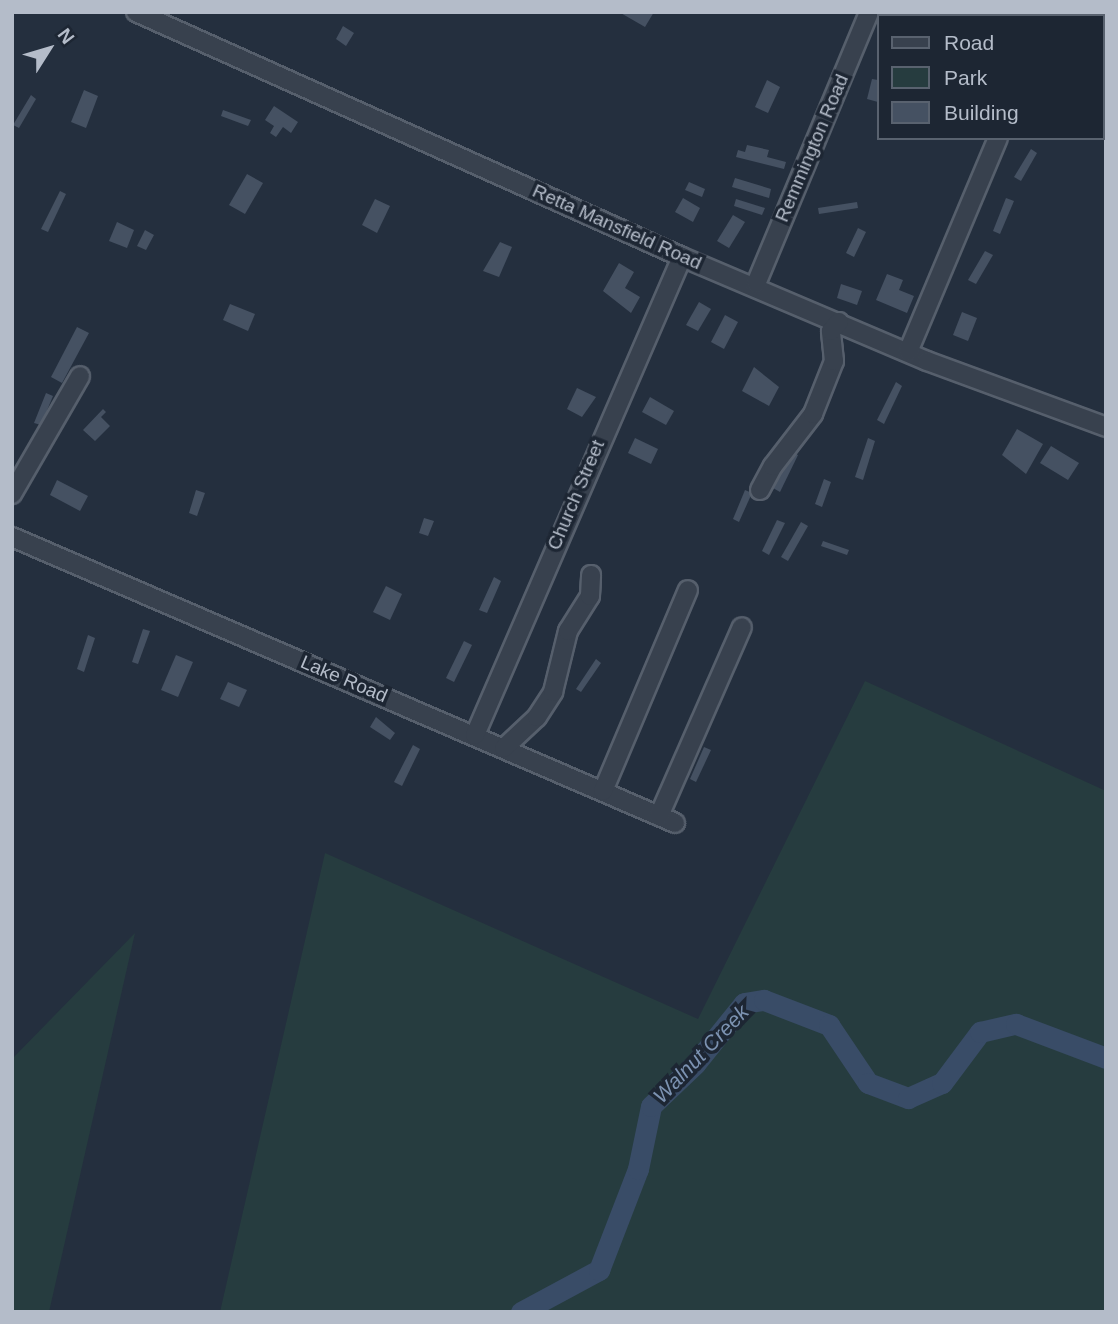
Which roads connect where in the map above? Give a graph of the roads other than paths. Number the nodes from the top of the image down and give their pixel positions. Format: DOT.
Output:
graph roads {
  1 [pos="136,12"];
  2 [pos="869,12"];
  3 [pos="997,140"];
  4 [pos="682,257"];
  5 [pos="756,284"];
  6 [pos="839,322"];
  7 [pos="908,352"];
  8 [pos="79,376"];
  9 [pos="1106,427"];
  10 [pos="760,490"];
  11 [pos="12,494"];
  12 [pos="12,537"];
  13 [pos="591,575"];
  14 [pos="688,590"];
  15 [pos="743,627"];
  16 [pos="475,735"];
  17 [pos="504,748"];
  18 [pos="603,792"];
  1 -- 4 [label="street, Retta Mansfield Road"];
  2 -- 5 [label="street, Remmington Road"];
  3 -- 7 [label="street"];
  4 -- 5 [label="street, Retta Mansfield Road"];
  4 -- 16 [label="street, Church Street"];
  5 -- 6 [label="street, Retta Mansfield Road"];
  6 -- 7 [label="street, Retta Mansfield Road"];
  6 -- 10 [label="street"];
  7 -- 9 [label="street, Retta Mansfield Road"];
  8 -- 11 [label="street"];
  12 -- 16 [label="street, Lake Road"];
  13 -- 17 [label="street"];
  14 -- 18 [label="street"];
  15 -- 18 [label="street, Lake Road"];
  16 -- 17 [label="street, Lake Road"];
  17 -- 18 [label="street, Lake Road"];
}
